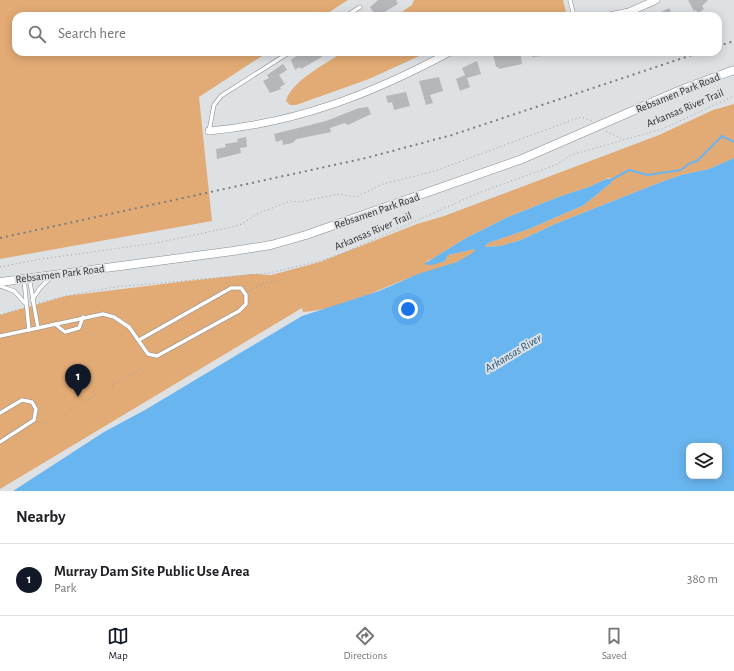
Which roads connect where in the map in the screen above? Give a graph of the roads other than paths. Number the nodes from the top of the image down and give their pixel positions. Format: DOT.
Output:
graph roads {
  1 [pos="570,0"];
  2 [pos="656,0"];
  3 [pos="360,7"];
  4 [pos="352,12"];
  5 [pos="573,12"];
  6 [pos="629,12"];
  7 [pos="284,56"];
  8 [pos="442,56"];
  9 [pos="734,70"];
  10 [pos="209,131"];
  11 [pos="55,274"];
  12 [pos="26,278"];
  13 [pos="0,282"];
  14 [pos="0,286"];
  15 [pos="32,300"];
  16 [pos="26,306"];
  17 [pos="83,317"];
  18 [pos="55,324"];
  19 [pos="38,328"];
  20 [pos="29,330"];
  21 [pos="0,336"];
  22 [pos="139,340"];
  23 [pos="0,413"];
  24 [pos="0,442"];
  1 -- 5 [label="lane"];
  2 -- 6 [label="street"];
  3 -- 4 [label="lane"];
  7 -- 10 [label="lane"];
  8 -- 10 [label="street"];
  9 -- 11 [label="street, Rebsamen Park Road"];
  11 -- 12 [label="street, Rebsamen Park Road"];
  11 -- 15 [label="lane"];
  12 -- 13 [label="street, Rebsamen Park Road"];
  12 -- 15 [label="lane"];
  12 -- 16 [label="lane"];
  14 -- 16 [label="lane"];
  15 -- 19 [label="lane"];
  16 -- 20 [label="lane"];
  17 -- 18 [label="lane"];
  17 -- 18 [label="lane"];
  17 -- 22 [label="lane"];
  18 -- 19 [label="lane"];
  19 -- 20 [label="lane"];
  20 -- 21 [label="lane"];
  22 -- 22 [label="lane"];
  23 -- 24 [label="lane"];
}
